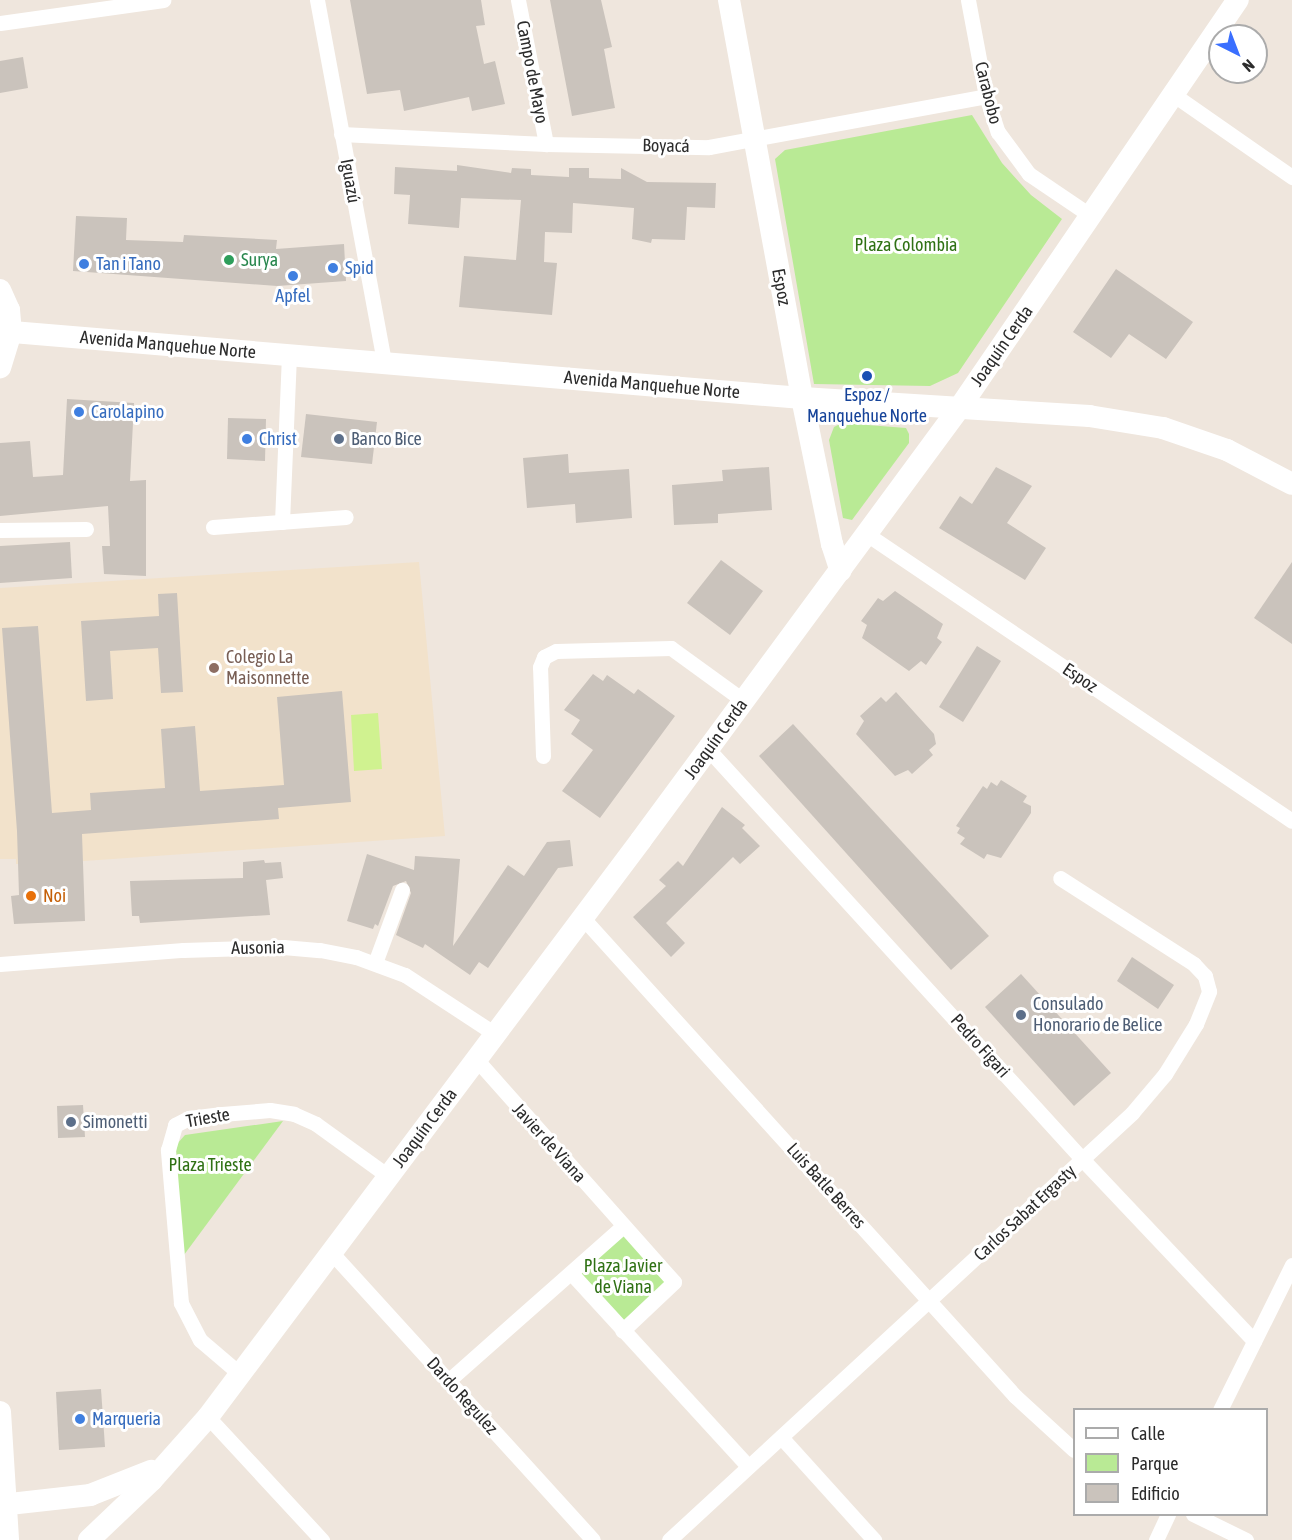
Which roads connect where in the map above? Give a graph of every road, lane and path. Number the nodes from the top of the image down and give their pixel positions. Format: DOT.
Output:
graph roads {
  1 [pos="163,0"];
  2 [pos="317,0"];
  3 [pos="518,0"];
  4 [pos="729,0"];
  5 [pos="968,0"];
  6 [pos="1238,0"];
  7 [pos="118,4"];
  8 [pos="0,23"];
  9 [pos="1174,95"];
  10 [pos="986,96"];
  11 [pos="342,134"];
  12 [pos="754,140"];
  13 [pos="546,144"];
  14 [pos="1292,177"];
  15 [pos="1092,216"];
  16 [pos="0,290"];
  17 [pos="6,332"];
  18 [pos="289,355"];
  19 [pos="384,362"];
  20 [pos="0,367"];
  21 [pos="802,398"];
  22 [pos="960,407"];
  23 [pos="1292,484"];
  24 [pos="346,517"];
  25 [pos="282,522"];
  26 [pos="213,527"];
  27 [pos="86,529"];
  28 [pos="0,530"];
  29 [pos="868,535"];
  30 [pos="841,572"];
  31 [pos="744,701"];
  32 [pos="708,749"];
  33 [pos="543,756"];
  34 [pos="1292,820"];
  35 [pos="1060,878"];
  36 [pos="402,890"];
  37 [pos="582,917"];
  38 [pos="375,963"];
  39 [pos="0,964"];
  40 [pos="495,1034"];
  41 [pos="476,1059"];
  42 [pos="1083,1160"];
  43 [pos="388,1176"];
  44 [pos="623,1226"];
  45 [pos="331,1252"];
  46 [pos="1292,1265"];
  47 [pos="571,1273"];
  48 [pos="930,1302"];
  49 [pos="622,1331"];
  50 [pos="1254,1341"];
  51 [pos="240,1374"];
  52 [pos="448,1381"];
  53 [pos="1221,1408"];
  54 [pos="0,1412"];
  55 [pos="208,1417"];
  56 [pos="781,1437"];
  57 [pos="1073,1449"];
  58 [pos="170,1460"];
  59 [pos="748,1466"];
  60 [pos="3,1505"];
  61 [pos="1168,1516"];
  62 [pos="1195,1516"];
  63 [pos="8,1540"];
  64 [pos="89,1540"];
  65 [pos="322,1540"];
  66 [pos="593,1540"];
  67 [pos="669,1540"];
  68 [pos="874,1540"];
  69 [pos="1156,1540"];
  70 [pos="1246,1540"];
  1 -- 7 [label="street"];
  2 -- 11 [label="street, Iguazú"];
  3 -- 13 [label="street, Campo de Mayo"];
  4 -- 12 [label="street, Espoz"];
  5 -- 10 [label="street, Carabobo"];
  6 -- 9 [label="street, Joaquín Cerda"];
  7 -- 8 [label="street"];
  9 -- 14 [label="street"];
  9 -- 15 [label="street, Joaquín Cerda"];
  10 -- 12 [label="street, Boyacá"];
  10 -- 15 [label="street, Carabobo"];
  11 -- 13 [label="street, Boyacá"];
  11 -- 19 [label="street, Iguazú"];
  12 -- 13 [label="street, Boyacá"];
  12 -- 21 [label="street, Espoz"];
  15 -- 22 [label="street, Joaquín Cerda"];
  16 -- 17 [label="street"];
  17 -- 18 [label="street, Avenida Manquehue Norte"];
  17 -- 20 [label="street"];
  18 -- 19 [label="street, Avenida Manquehue Norte"];
  18 -- 25 [label="street"];
  19 -- 21 [label="street, Avenida Manquehue Norte"];
  21 -- 22 [label="street, Avenida Manquehue Norte"];
  21 -- 30 [label="street, Espoz"];
  22 -- 23 [label="street, Avenida Manquehue Norte"];
  22 -- 29 [label="street, Joaquín Cerda"];
  24 -- 25 [label="street"];
  25 -- 26 [label="street"];
  27 -- 28 [label="street"];
  29 -- 30 [label="street, Joaquín Cerda"];
  29 -- 34 [label="street, Espoz"];
  30 -- 31 [label="street, Joaquín Cerda"];
  31 -- 32 [label="street, Joaquín Cerda"];
  31 -- 33 [label="street"];
  32 -- 37 [label="street, Joaquín Cerda"];
  32 -- 42 [label="street, Pedro Figari"];
  35 -- 42 [label="street, Carlos Sabat Ergasty"];
  36 -- 38 [label="street"];
  37 -- 40 [label="street, Joaquín Cerda"];
  37 -- 48 [label="street, Luis Batle Berres"];
  38 -- 39 [label="street, Ausonia"];
  38 -- 40 [label="street, Ausonia"];
  40 -- 41 [label="street, Joaquín Cerda"];
  41 -- 43 [label="street, Joaquín Cerda"];
  41 -- 44 [label="street, Javier de Viana"];
  42 -- 48 [label="street, Carlos Sabat Ergasty"];
  42 -- 50 [label="street, Pedro Figari"];
  43 -- 45 [label="street, Joaquín Cerda"];
  43 -- 51 [label="street, Trieste"];
  44 -- 47 [label="street"];
  44 -- 49 [label="street, Javier de Viana"];
  45 -- 51 [label="street, Joaquín Cerda"];
  45 -- 52 [label="street, Dardo Regulez"];
  46 -- 50 [label="street"];
  47 -- 49 [label="street"];
  47 -- 52 [label="street"];
  48 -- 56 [label="street, Carlos Sabat Ergasty"];
  48 -- 57 [label="street, Luis Batle Berres"];
  49 -- 59 [label="street"];
  50 -- 53 [label="street"];
  51 -- 55 [label="street, Joaquín Cerda"];
  52 -- 66 [label="street, Dardo Regulez"];
  54 -- 60 [label="street"];
  55 -- 58 [label="street, Joaquín Cerda"];
  55 -- 65 [label="street"];
  56 -- 59 [label="street, Carlos Sabat Ergasty"];
  56 -- 68 [label="street"];
  58 -- 60 [label="street, Joaquín Cerda"];
  58 -- 64 [label="street, Joaquín Cerda"];
  59 -- 67 [label="street, Carlos Sabat Ergasty"];
  60 -- 63 [label="street"];
  61 -- 69 [label="street"];
  62 -- 70 [label="street"];
}
